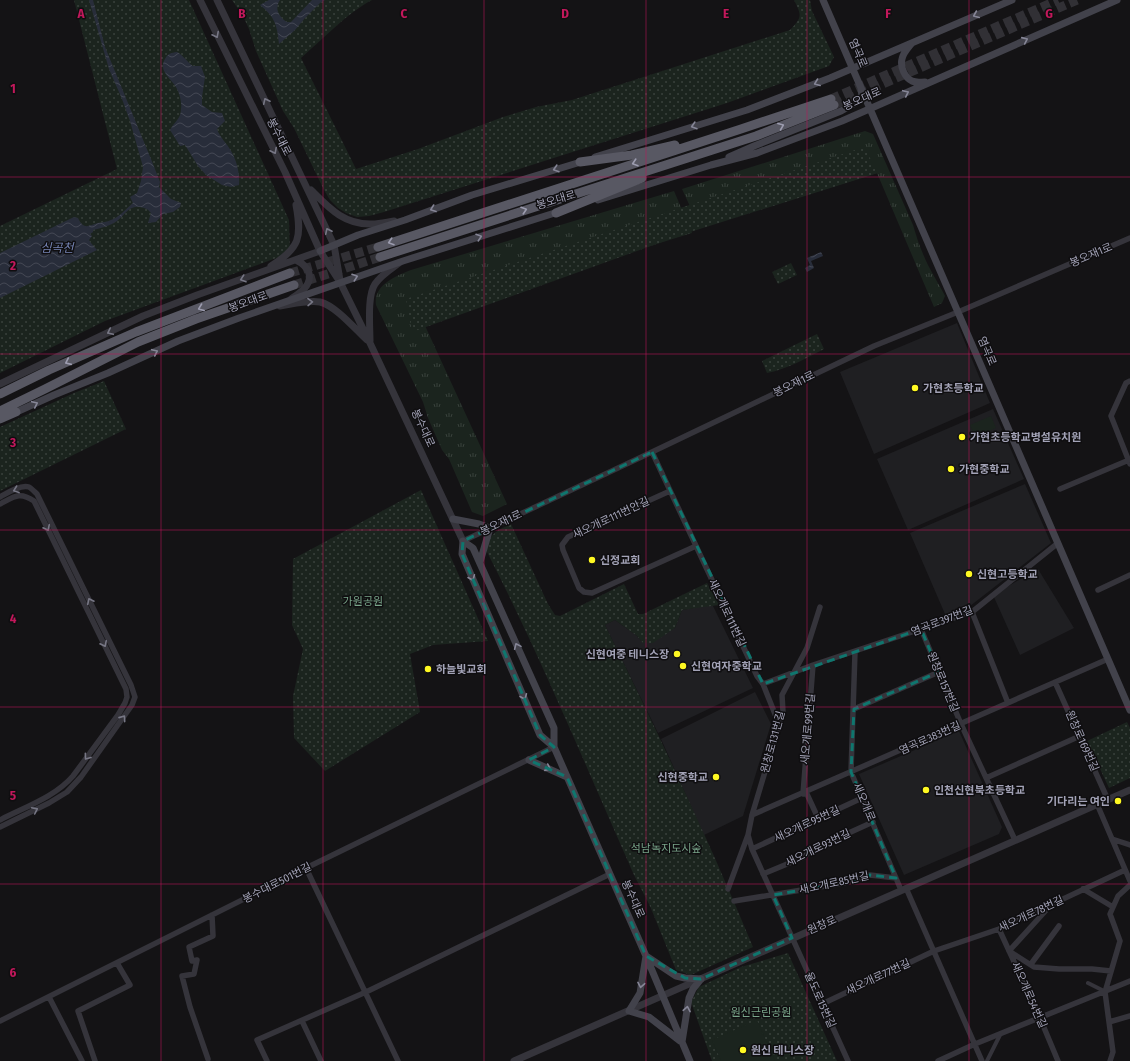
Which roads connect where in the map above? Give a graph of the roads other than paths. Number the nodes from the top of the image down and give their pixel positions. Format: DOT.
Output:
graph roads {
  1 [pos="200,0"];
  2 [pos="217,0"];
  3 [pos="823,0"];
  4 [pos="1012,0"];
  5 [pos="1117,0"];
  6 [pos="912,43"];
  7 [pos="853,68"];
  8 [pos="932,80"];
  9 [pos="861,89"];
  10 [pos="870,109"];
  11 [pos="741,129"];
  12 [pos="756,136"];
  13 [pos="580,162"];
  14 [pos="711,165"];
  15 [pos="306,186"];
  16 [pos="294,193"];
  17 [pos="556,213"];
  18 [pos="404,220"];
  19 [pos="1130,238"];
  20 [pos="334,245"];
  21 [pos="378,247"];
  22 [pos="320,251"];
  23 [pos="380,257"];
  24 [pos="296,260"];
  25 [pos="402,261"];
  26 [pos="262,273"];
  27 [pos="290,274"];
  28 [pos="340,282"];
  29 [pos="294,285"];
  30 [pos="291,299"];
  31 [pos="271,306"];
  32 [pos="958,312"];
  33 [pos="370,343"];
  34 [pos="1130,381"];
  35 [pos="0,384"];
  36 [pos="0,394"];
  37 [pos="0,411"];
  38 [pos="16,412"];
  39 [pos="0,420"];
  40 [pos="652,452"];
  41 [pos="1129,462"];
  42 [pos="1060,489"];
  43 [pos="670,491"];
  44 [pos="0,497"];
  45 [pos="0,504"];
  46 [pos="453,519"];
  47 [pos="490,528"];
  48 [pos="463,541"];
  49 [pos="1058,543"];
  50 [pos="696,546"];
  51 [pos="480,562"];
  52 [pos="1130,575"];
  53 [pos="1098,590"];
  54 [pos="820,607"];
  55 [pos="972,612"];
  56 [pos="921,629"];
  57 [pos="856,652"];
  58 [pos="1108,659"];
  59 [pos="813,665"];
  60 [pos="939,672"];
  61 [pos="794,673"];
  62 [pos="1056,682"];
  63 [pos="763,684"];
  64 [pos="1008,703"];
  65 [pos="854,709"];
  66 [pos="1130,710"];
  67 [pos="961,724"];
  68 [pos="780,725"];
  69 [pos="1080,736"];
  70 [pos="554,747"];
  71 [pos="529,760"];
  72 [pos="852,772"];
  73 [pos="567,777"];
  74 [pos="986,778"];
  75 [pos="1130,790"];
  76 [pos="805,793"];
  77 [pos="862,798"];
  78 [pos="1108,800"];
  79 [pos="1097,804"];
  80 [pos="752,816"];
  81 [pos="818,818"];
  82 [pos="0,820"];
  83 [pos="872,822"];
  84 [pos="0,827"];
  85 [pos="748,835"];
  86 [pos="1112,839"];
  87 [pos="1015,840"];
  88 [pos="1130,846"];
  89 [pos="752,849"];
  90 [pos="306,868"];
  91 [pos="1125,870"];
  92 [pos="610,874"];
  93 [pos="763,874"];
  94 [pos="896,878"];
  95 [pos="1130,881"];
  96 [pos="1130,885"];
  97 [pos="728,889"];
  98 [pos="904,889"];
  99 [pos="1084,890"];
  100 [pos="772,895"];
  101 [pos="734,901"];
  102 [pos="1051,904"];
  103 [pos="1113,907"];
  104 [pos="212,915"];
  105 [pos="1059,926"];
  106 [pos="999,929"];
  107 [pos="792,938"];
  108 [pos="934,951"];
  109 [pos="1009,951"];
  110 [pos="646,956"];
  111 [pos="117,963"];
  112 [pos="1031,964"];
  113 [pos="1111,971"];
  114 [pos="701,979"];
  115 [pos="1088,983"];
  116 [pos="1130,983"];
  117 [pos="366,992"];
  118 [pos="1105,992"];
  119 [pos="662,996"];
  120 [pos="49,997"];
  121 [pos="822,1004"];
  122 [pos="629,1011"];
  123 [pos="1130,1016"];
  124 [pos="1040,1018"];
  125 [pos="0,1021"];
  126 [pos="302,1021"];
  127 [pos="1109,1022"];
  128 [pos="1001,1033"];
  129 [pos="682,1042"];
  130 [pos="975,1044"];
  131 [pos="208,1059"];
  132 [pos="82,1061"];
  133 [pos="95,1061"];
  134 [pos="267,1061"];
  135 [pos="321,1061"];
  136 [pos="398,1061"];
  137 [pos="514,1061"];
  138 [pos="690,1061"];
  139 [pos="848,1061"];
  140 [pos="938,1061"];
  141 [pos="982,1061"];
  142 [pos="987,1061"];
  143 [pos="1058,1061"];
  144 [pos="1110,1061"];
  1 -- 16 [label="street, 봉수대로, one-way"];
  15 -- 2 [label="street, 봉수대로, one-way"];
  3 -- 7 [label="main road, 염곡로"];
  4 -- 6 [label="main road, 봉오대로, one-way"];
  8 -- 5 [label="main road, 봉오대로, one-way"];
  6 -- 7 [label="main road, 봉오대로"];
  6 -- 8 [label="main road"];
  7 -- 9 [label="main road, 염곡로"];
  7 -- 13 [label="main road, 봉오대로, one-way"];
  10 -- 8 [label="main road, 봉오대로, one-way"];
  9 -- 10 [label="main road, 염곡로"];
  9 -- 14 [label="main road"];
  10 -- 14 [label="main road, 봉오대로"];
  10 -- 32 [label="main road, 염곡로"];
  12 -- 11 [label="highway, 봉오대로, one-way"];
  11 -- 13 [label="highway"];
  11 -- 21 [label="highway, 봉오대로, one-way"];
  12 -- 17 [label="highway"];
  23 -- 12 [label="highway, 봉오대로, one-way"];
  13 -- 18 [label="main road, 봉오대로, one-way"];
  14 -- 17 [label="main road, 봉오대로"];
  15 -- 18 [label="street"];
  20 -- 15 [label="street, 봉수대로, one-way"];
  16 -- 22 [label="street, 봉수대로"];
  16 -- 26 [label="street"];
  25 -- 17 [label="main road, 봉오대로, one-way"];
  18 -- 20 [label="main road, 봉오대로"];
  19 -- 32 [label="street, 봉오재1로"];
  20 -- 22 [label="main road, 봉오대로"];
  20 -- 28 [label="street, 봉수대로"];
  22 -- 24 [label="street, 봉오대로"];
  22 -- 28 [label="street, 봉수대로"];
  24 -- 26 [label="street, 봉오대로"];
  24 -- 30 [label="street"];
  28 -- 25 [label="main road, 봉오대로, one-way"];
  25 -- 33 [label="street"];
  26 -- 35 [label="street, 봉오대로, one-way"];
  27 -- 36 [label="highway, 봉오대로, one-way"];
  28 -- 30 [label="main road, 봉오대로"];
  28 -- 33 [label="street, 봉수대로"];
  29 -- 37 [label="highway, 봉오대로"];
  30 -- 31 [label="main road, 봉오대로"];
  31 -- 33 [label="street, one-way"];
  38 -- 31 [label="main road, 봉오대로, one-way"];
  32 -- 40 [label="street, 봉오재1로"];
  32 -- 49 [label="main road, 염곡로"];
  33 -- 46 [label="street, 봉수대로"];
  34 -- 41 [label="street"];
  38 -- 39 [label="highway"];
  40 -- 43 [label="street, 새오개로111번길"];
  40 -- 47 [label="street, 봉오재1로"];
  41 -- 42 [label="street"];
  43 -- 50 [label="street, 새오개로111번길"];
  43 -- 50 [label="street, 새오개로111번안길"];
  84 -- 44 [label="street, one-way"];
  45 -- 82 [label="street, one-way"];
  46 -- 47 [label="main road"];
  46 -- 48 [label="street, 봉수대로"];
  47 -- 48 [label="street, 봉오재1로"];
  47 -- 51 [label="main road"];
  48 -- 51 [label="main road, 봉수대로"];
  48 -- 70 [label="main road, 봉수대로, one-way"];
  49 -- 55 [label="street, 염곡로397번길"];
  49 -- 58 [label="main road, 염곡로"];
  50 -- 63 [label="street, 새오개로111번길"];
  70 -- 51 [label="main road, 봉수대로, one-way"];
  52 -- 53 [label="street"];
  54 -- 61 [label="street, 원창로131번길"];
  55 -- 56 [label="street, 염곡로397번길"];
  55 -- 64 [label="street"];
  56 -- 57 [label="street, 염곡로397번길"];
  56 -- 60 [label="street, 원창로157번길"];
  57 -- 59 [label="street"];
  57 -- 65 [label="street, 새오개로"];
  58 -- 62 [label="street, 염곡로383번길"];
  58 -- 66 [label="main road, 염곡로"];
  59 -- 61 [label="street"];
  59 -- 76 [label="street, 새오개로99번길"];
  60 -- 65 [label="street"];
  60 -- 67 [label="street, 원창로157번길"];
  61 -- 63 [label="street"];
  61 -- 68 [label="street, 원창로131번길"];
  62 -- 64 [label="street, 염곡로383번길"];
  62 -- 69 [label="street, 원창로169번길"];
  63 -- 68 [label="street, 새오개로111번길"];
  64 -- 67 [label="street, 염곡로383번길"];
  65 -- 72 [label="street, 새오개로"];
  67 -- 72 [label="street, 염곡로383번길"];
  67 -- 74 [label="street, 원창로157번길"];
  68 -- 80 [label="street, 원창로131번길"];
  69 -- 74 [label="street"];
  69 -- 78 [label="street, 원창로169번길"];
  70 -- 71 [label="street, 봉수대로501번길"];
  70 -- 73 [label="main road, 봉수대로"];
  71 -- 73 [label="main road, one-way"];
  71 -- 90 [label="street, 봉수대로501번길"];
  72 -- 76 [label="street"];
  72 -- 77 [label="street, 새오개로"];
  73 -- 92 [label="main road, 봉수대로"];
  74 -- 87 [label="street, 원창로157번길"];
  75 -- 78 [label="street, 원창로"];
  76 -- 80 [label="street"];
  76 -- 81 [label="street"];
  77 -- 81 [label="street, 새오개로95번길"];
  77 -- 83 [label="street, 새오개로"];
  78 -- 79 [label="street, 원창로"];
  79 -- 86 [label="street"];
  79 -- 87 [label="street, 원창로"];
  80 -- 85 [label="street, 원창로131번길"];
  81 -- 89 [label="street, 새오개로95번길"];
  83 -- 93 [label="street, 새오개로93번길"];
  83 -- 94 [label="street, 새오개로"];
  85 -- 89 [label="street, 원창로131번길"];
  85 -- 97 [label="street, 원창로131번길"];
  86 -- 88 [label="street"];
  86 -- 91 [label="street"];
  87 -- 98 [label="street, 원창로"];
  89 -- 93 [label="street, 원창로131번길"];
  90 -- 104 [label="street, 봉수대로501번길"];
  90 -- 117 [label="street"];
  91 -- 95 [label="street"];
  91 -- 99 [label="street, 새오개로78번길"];
  92 -- 110 [label="main road, 봉수대로"];
  92 -- 117 [label="street"];
  93 -- 100 [label="street, 원창로131번길"];
  94 -- 98 [label="street, 새오개로"];
  94 -- 100 [label="street, 새오개로85번길"];
  96 -- 103 [label="street"];
  98 -- 107 [label="street, 원창로"];
  98 -- 108 [label="street, 새오개로"];
  99 -- 102 [label="street, 새오개로78번길"];
  99 -- 103 [label="street"];
  100 -- 101 [label="street"];
  100 -- 107 [label="street, 원창로131번길"];
  102 -- 106 [label="street, 새오개로78번길"];
  102 -- 109 [label="street"];
  103 -- 113 [label="street"];
  104 -- 111 [label="street, 봉수대로501번길"];
  104 -- 131 [label="street"];
  105 -- 112 [label="street"];
  106 -- 108 [label="street, 새오개로78번길"];
  106 -- 109 [label="street, 새오개로54번길"];
  107 -- 114 [label="street, 원창로"];
  107 -- 121 [label="street, 율도로15번길"];
  108 -- 121 [label="street, 새오개로77번길"];
  108 -- 130 [label="street, 새오개로"];
  109 -- 112 [label="street"];
  109 -- 124 [label="street, 새오개로54번길"];
  110 -- 114 [label="main road"];
  110 -- 119 [label="main road, 봉수대로"];
  110 -- 122 [label="main road, one-way"];
  111 -- 120 [label="street, 봉수대로501번길"];
  111 -- 133 [label="street"];
  112 -- 113 [label="street"];
  113 -- 118 [label="street"];
  114 -- 119 [label="street, 원창로"];
  129 -- 114 [label="main road, one-way"];
  115 -- 118 [label="street"];
  116 -- 118 [label="street"];
  117 -- 126 [label="street"];
  117 -- 136 [label="street"];
  118 -- 124 [label="street"];
  118 -- 127 [label="street"];
  119 -- 122 [label="street, 원창로"];
  119 -- 129 [label="main road, 봉수대로"];
  120 -- 125 [label="street, 봉수대로501번길"];
  120 -- 132 [label="street"];
  121 -- 139 [label="street, 율도로15번길"];
  122 -- 129 [label="main road"];
  122 -- 137 [label="street, 원창로"];
  123 -- 127 [label="street"];
  124 -- 128 [label="street"];
  124 -- 143 [label="street, 새오개로54번길"];
  126 -- 134 [label="street"];
  126 -- 135 [label="street"];
  127 -- 144 [label="street"];
  128 -- 130 [label="street"];
  128 -- 142 [label="street"];
  129 -- 138 [label="main road, 봉수대로"];
  130 -- 140 [label="street"];
  130 -- 141 [label="street, 새오개로"];
}
